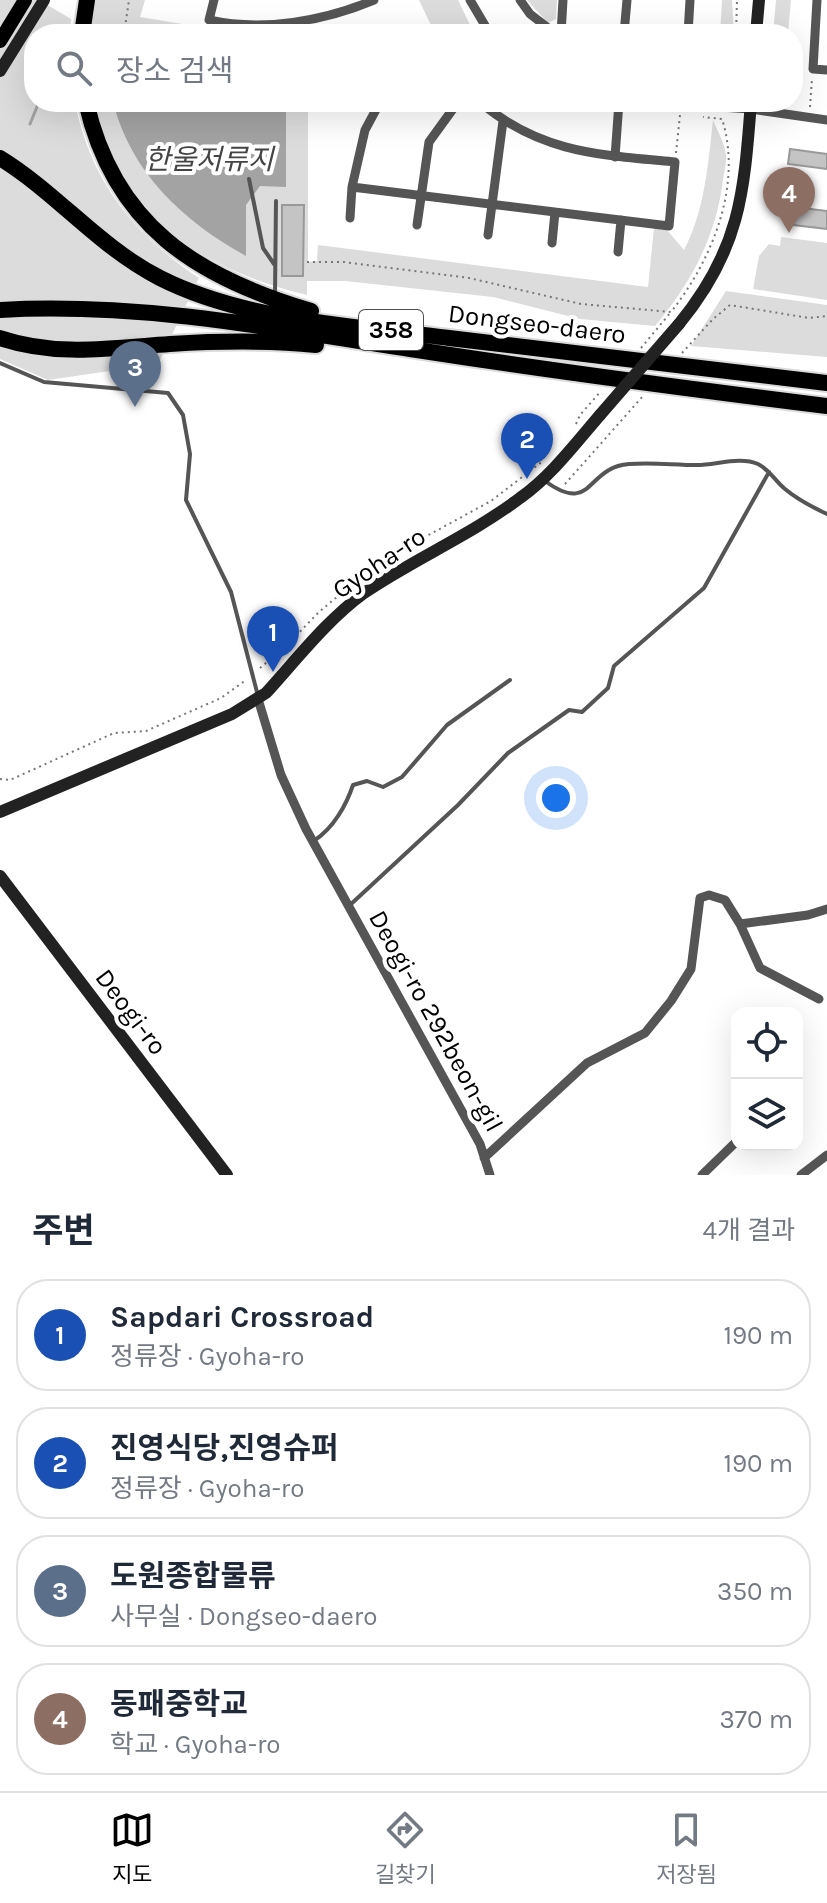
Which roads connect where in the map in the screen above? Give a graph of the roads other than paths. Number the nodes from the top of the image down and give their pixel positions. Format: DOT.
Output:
graph roads {
  1 [pos="25,0"];
  2 [pos="44,0"];
  3 [pos="87,0"];
  4 [pos="214,0"];
  5 [pos="470,0"];
  6 [pos="520,0"];
  7 [pos="563,0"];
  8 [pos="627,0"];
  9 [pos="690,0"];
  10 [pos="759,0"];
  11 [pos="817,0"];
  12 [pos="368,1"];
  13 [pos="29,24"];
  14 [pos="83,24"];
  15 [pos="484,24"];
  16 [pos="544,24"];
  17 [pos="559,24"];
  18 [pos="625,24"];
  19 [pos="689,24"];
  20 [pos="757,24"];
  21 [pos="24,32"];
  22 [pos="0,41"];
  23 [pos="827,70"];
  24 [pos="0,71"];
  25 [pos="88,112"];
  26 [pos="375,112"];
  27 [pos="451,112"];
  28 [pos="492,112"];
  29 [pos="618,112"];
  30 [pos="750,112"];
  31 [pos="785,112"];
  32 [pos="827,120"];
  33 [pos="503,121"];
  34 [pos="615,157"];
  35 [pos="0,158"];
  36 [pos="249,179"];
  37 [pos="352,187"];
  38 [pos="420,195"];
  39 [pos="276,201"];
  40 [pos="492,204"];
  41 [pos="555,212"];
  42 [pos="350,218"];
  43 [pos="621,220"];
  44 [pos="417,225"];
  45 [pos="488,235"];
  46 [pos="552,243"];
  47 [pos="618,252"];
  48 [pos="275,265"];
  49 [pos="275,301"];
  50 [pos="0,310"];
  51 [pos="414,333"];
  52 [pos="0,338"];
  53 [pos="0,363"];
  54 [pos="531,368"];
  55 [pos="827,383"];
  56 [pos="827,406"];
  57 [pos="769,472"];
  58 [pos="543,479"];
  59 [pos="827,514"];
  60 [pos="510,680"];
  61 [pos="258,699"];
  62 [pos="0,812"];
  63 [pos="313,842"];
  64 [pos="0,876"];
  65 [pos="348,906"];
  66 [pos="827,909"];
  67 [pos="740,924"];
  68 [pos="819,999"];
  69 [pos="731,1147"];
  70 [pos="827,1155"];
  71 [pos="484,1158"];
  72 [pos="227,1175"];
  73 [pos="490,1175"];
  74 [pos="702,1175"];
  75 [pos="801,1175"];
  1 -- 22 [label="main road"];
  2 -- 13 [label="street"];
  3 -- 14 [label="highway"];
  4 -- 12 [label="street"];
  5 -- 15 [label="street"];
  6 -- 16 [label="street"];
  7 -- 17 [label="street"];
  8 -- 18 [label="street"];
  9 -- 19 [label="street"];
  10 -- 20 [label="street"];
  11 -- 23 [label="street"];
  21 -- 24 [label="street"];
  25 -- 49 [label="highway"];
  26 -- 37 [label="street"];
  27 -- 38 [label="street"];
  28 -- 33 [label="street"];
  29 -- 34 [label="street"];
  30 -- 58 [label="street, Gyoha-ro, bridge"];
  31 -- 32 [label="street"];
  33 -- 34 [label="street"];
  33 -- 40 [label="street"];
  34 -- 43 [label="street"];
  35 -- 51 [label="highway, Dongseo-daero / 358"];
  36 -- 48 [label="lane"];
  37 -- 38 [label="street"];
  37 -- 42 [label="street"];
  38 -- 40 [label="street"];
  38 -- 44 [label="street"];
  39 -- 48 [label="lane"];
  40 -- 41 [label="street"];
  40 -- 45 [label="street"];
  41 -- 43 [label="street"];
  41 -- 46 [label="street"];
  43 -- 47 [label="street"];
  48 -- 49 [label="lane"];
  49 -- 51 [label="highway"];
  50 -- 54 [label="highway, Dongseo-daero / 358"];
  51 -- 55 [label="highway, Dongseo-daero / 358"];
  52 -- 54 [label="highway"];
  53 -- 61 [label="lane"];
  54 -- 56 [label="highway, Dongseo-daero / 358"];
  57 -- 58 [label="lane"];
  57 -- 59 [label="lane"];
  57 -- 65 [label="lane"];
  58 -- 61 [label="street, Gyoha-ro"];
  60 -- 63 [label="lane"];
  61 -- 62 [label="street, Gyoha-ro"];
  61 -- 63 [label="street, Deogi-ro 292beon-gil"];
  63 -- 65 [label="street, Deogi-ro 292beon-gil"];
  64 -- 72 [label="street, Deogi-ro"];
  65 -- 71 [label="street, Deogi-ro 292beon-gil"];
  66 -- 67 [label="street"];
  67 -- 68 [label="street, Deogi-ro 292beon-gil"];
  67 -- 71 [label="street, Deogi-ro 292beon-gil"];
  69 -- 74 [label="street"];
  70 -- 75 [label="street"];
  71 -- 73 [label="street, Deogi-ro 292beon-gil"];
}
